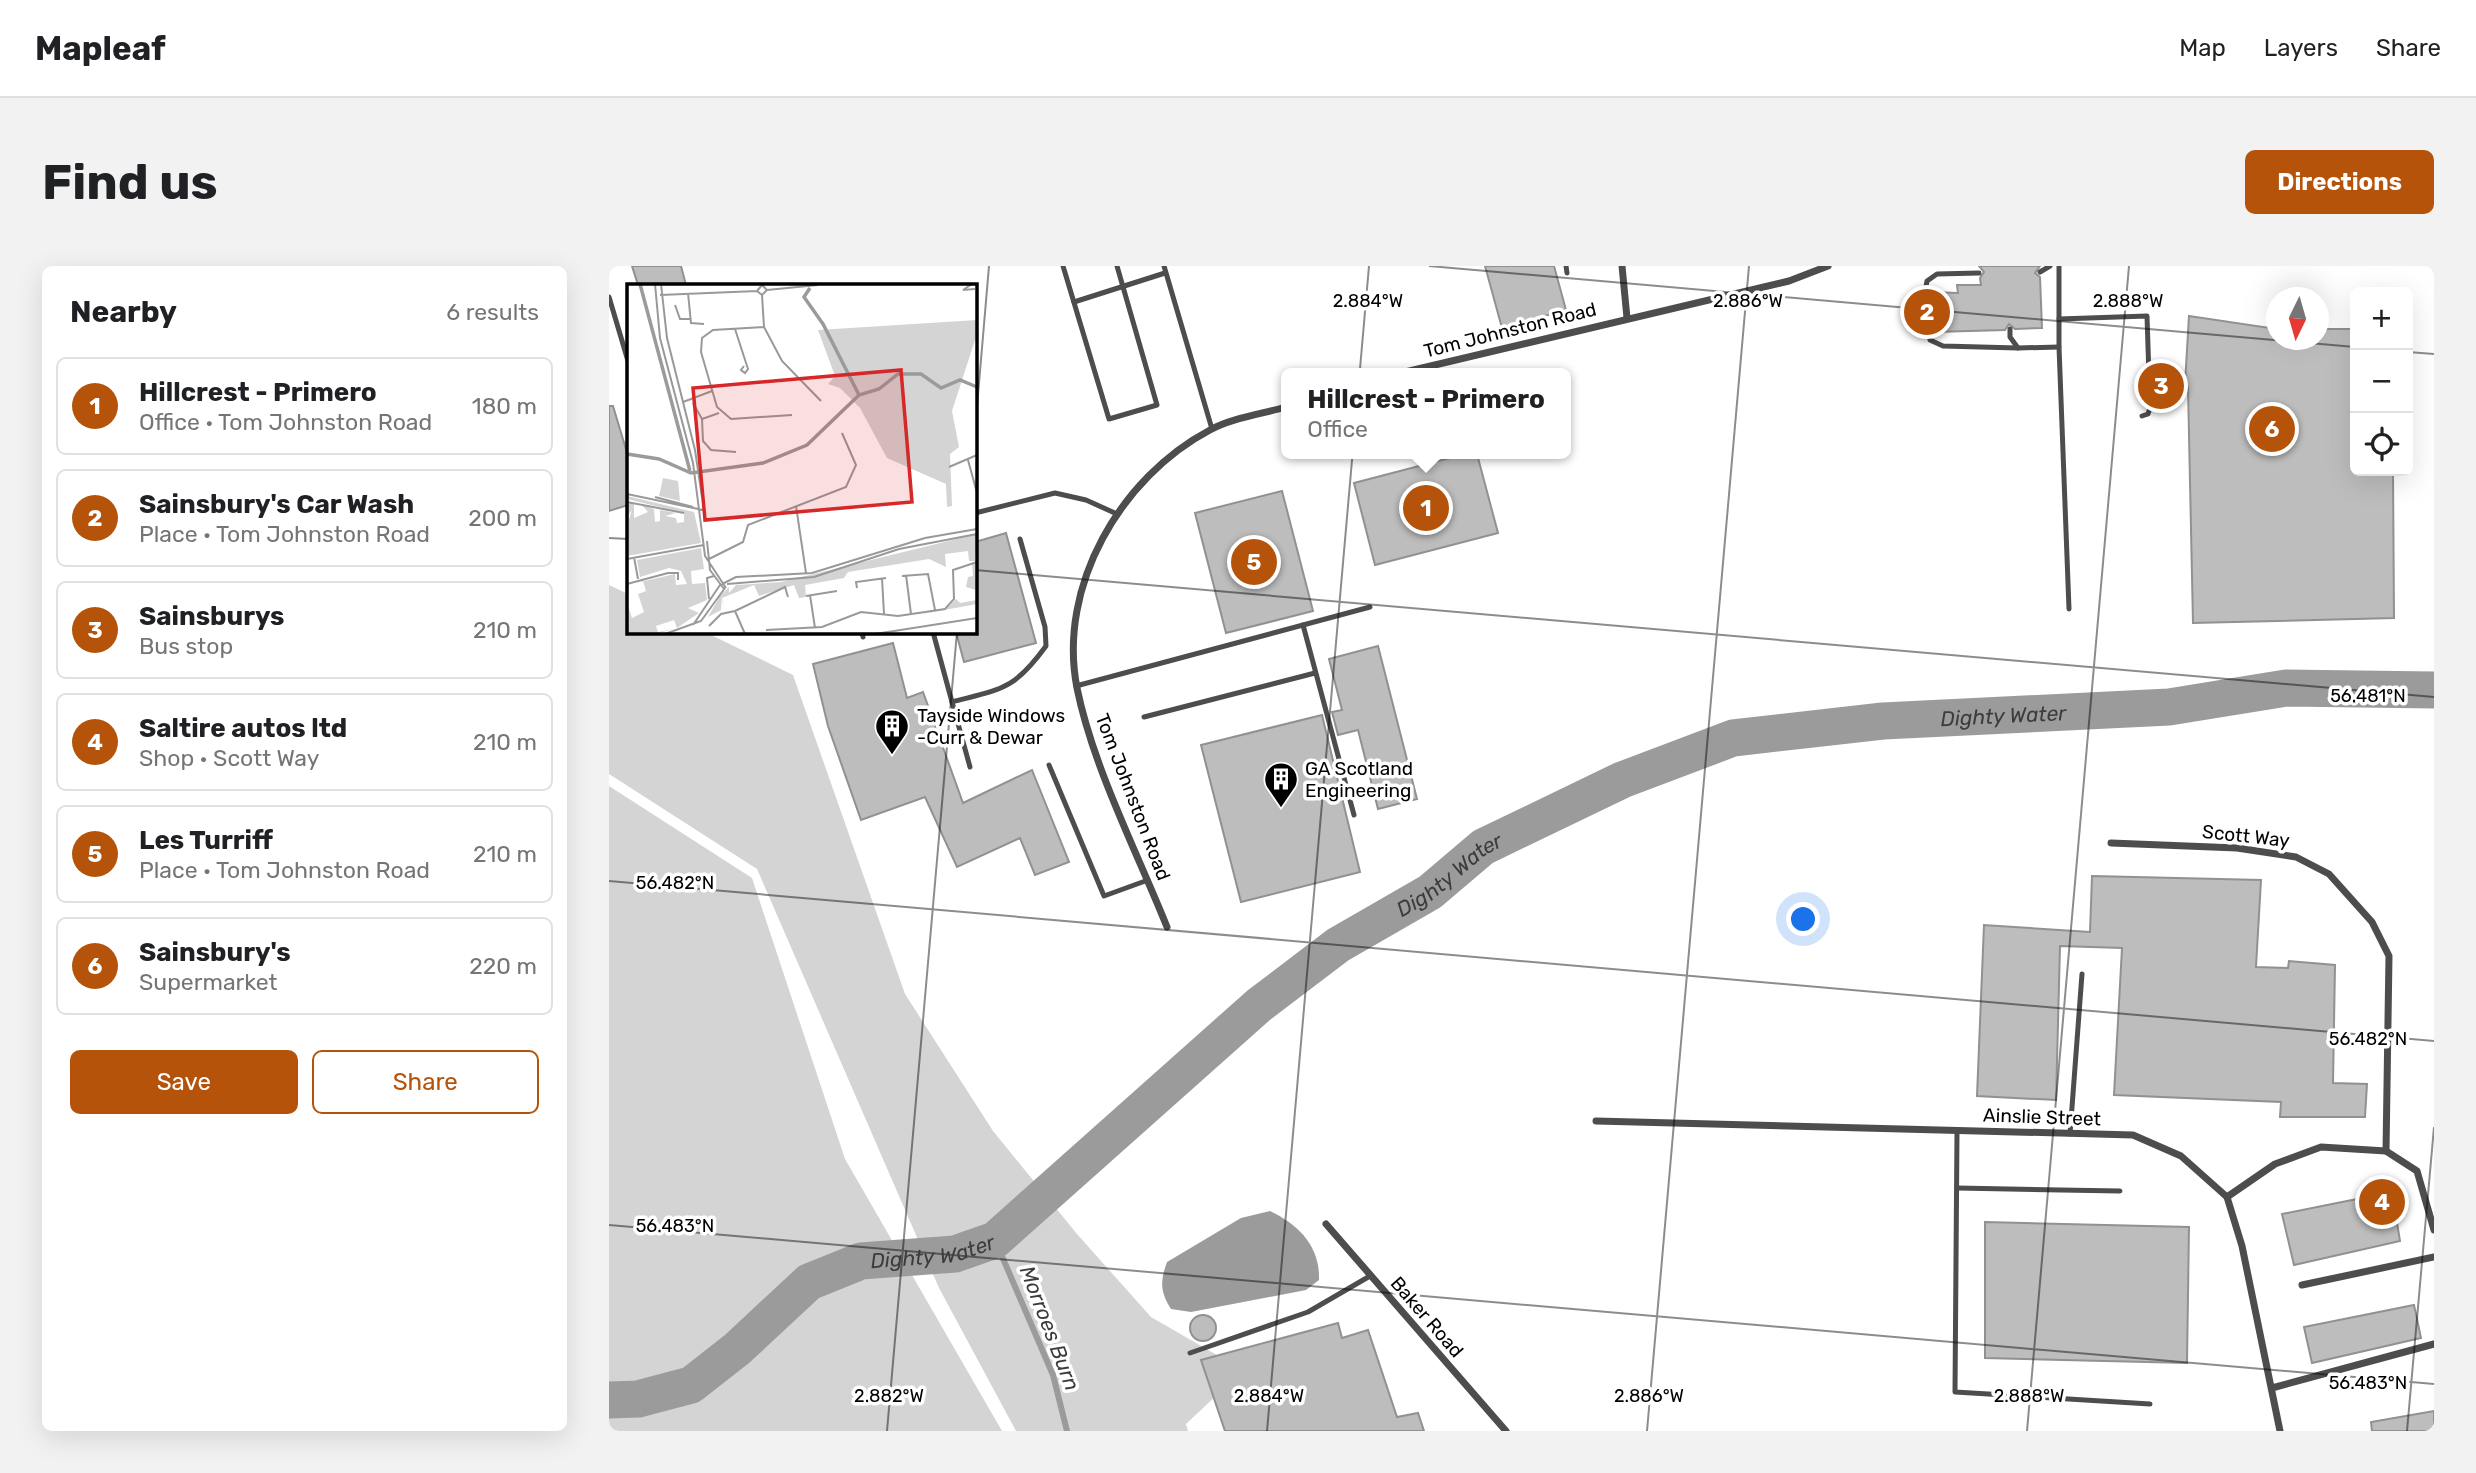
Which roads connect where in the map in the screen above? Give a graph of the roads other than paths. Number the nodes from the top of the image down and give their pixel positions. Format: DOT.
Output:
graph roads {
  1 [pos="1063,266"];
  2 [pos="1117,266"];
  3 [pos="1164,266"];
  4 [pos="1566,266"];
  5 [pos="1622,266"];
  6 [pos="1828,266"];
  7 [pos="2050,266"];
  8 [pos="2059,266"];
  9 [pos="2040,272"];
  10 [pos="1567,273"];
  11 [pos="1979,273"];
  12 [pos="1165,274"];
  13 [pos="1123,287"];
  14 [pos="1925,292"];
  15 [pos="609,298"];
  16 [pos="1074,302"];
  17 [pos="1627,318"];
  18 [pos="2059,319"];
  19 [pos="2010,330"];
  20 [pos="1929,332"];
  21 [pos="2059,347"];
  22 [pos="2018,348"];
  23 [pos="627,358"];
  24 [pos="1422,368"];
  25 [pos="1281,408"];
  26 [pos="2142,416"];
  27 [pos="1212,429"];
  28 [pos="977,512"];
  29 [pos="1117,514"];
  30 [pos="1020,539"];
  31 [pos="1370,607"];
  32 [pos="2069,609"];
  33 [pos="1303,625"];
  34 [pos="934,634"];
  35 [pos="1315,673"];
  36 [pos="1076,686"];
  37 [pos="952,702"];
  38 [pos="1144,717"];
  39 [pos="1049,765"];
  40 [pos="970,767"];
  41 [pos="1354,815"];
  42 [pos="2111,843"];
  43 [pos="1148,880"];
  44 [pos="1167,927"];
  45 [pos="2082,974"];
  46 [pos="1596,1121"];
  47 [pos="1957,1131"];
  48 [pos="2070,1133"];
  49 [pos="2386,1151"];
  50 [pos="1957,1188"];
  51 [pos="2120,1191"];
  52 [pos="2227,1197"];
  53 [pos="1326,1224"];
  54 [pos="2434,1230"];
  55 [pos="2434,1257"];
  56 [pos="1370,1276"];
  57 [pos="2302,1285"];
  58 [pos="2434,1344"];
  59 [pos="1190,1353"];
  60 [pos="2272,1388"];
  61 [pos="2150,1404"];
  62 [pos="1506,1431"];
  63 [pos="2280,1431"];
  1 -- 16 [label="lane"];
  2 -- 13 [label="lane"];
  3 -- 12 [label="lane"];
  4 -- 10 [label="lane"];
  5 -- 17 [label="street, Tom Johnston Road"];
  6 -- 17 [label="street, Tom Johnston Road"];
  7 -- 9 [label="lane"];
  8 -- 18 [label="lane"];
  11 -- 14 [label="lane"];
  12 -- 13 [label="lane"];
  12 -- 27 [label="lane"];
  13 -- 16 [label="lane"];
  13 -- 16 [label="lane"];
  15 -- 23 [label="lane"];
  17 -- 24 [label="street, Tom Johnston Road"];
  18 -- 21 [label="lane"];
  18 -- 26 [label="lane"];
  19 -- 22 [label="lane"];
  20 -- 22 [label="lane"];
  21 -- 22 [label="lane"];
  21 -- 32 [label="lane"];
  25 -- 27 [label="street, Tom Johnston Road"];
  27 -- 29 [label="street, Tom Johnston Road"];
  28 -- 29 [label="lane"];
  29 -- 36 [label="street, Tom Johnston Road"];
  30 -- 37 [label="lane"];
  31 -- 33 [label="lane"];
  33 -- 35 [label="lane"];
  33 -- 36 [label="lane"];
  34 -- 37 [label="lane"];
  35 -- 38 [label="lane"];
  35 -- 41 [label="lane"];
  36 -- 43 [label="street, Tom Johnston Road"];
  37 -- 40 [label="lane"];
  39 -- 43 [label="lane"];
  42 -- 49 [label="street, Scott Way"];
  43 -- 44 [label="street, Tom Johnston Road"];
  45 -- 48 [label="lane"];
  46 -- 47 [label="street, Ainslie Street"];
  47 -- 48 [label="street, Ainslie Street"];
  47 -- 50 [label="lane"];
  48 -- 52 [label="street, Ainslie Street"];
  49 -- 52 [label="street"];
  49 -- 54 [label="street"];
  50 -- 51 [label="lane"];
  50 -- 61 [label="lane"];
  52 -- 60 [label="street"];
  53 -- 56 [label="street, Baker Road"];
  55 -- 57 [label="street"];
  56 -- 59 [label="lane"];
  56 -- 62 [label="street, Baker Road"];
  58 -- 60 [label="street"];
  60 -- 63 [label="street"];
}
